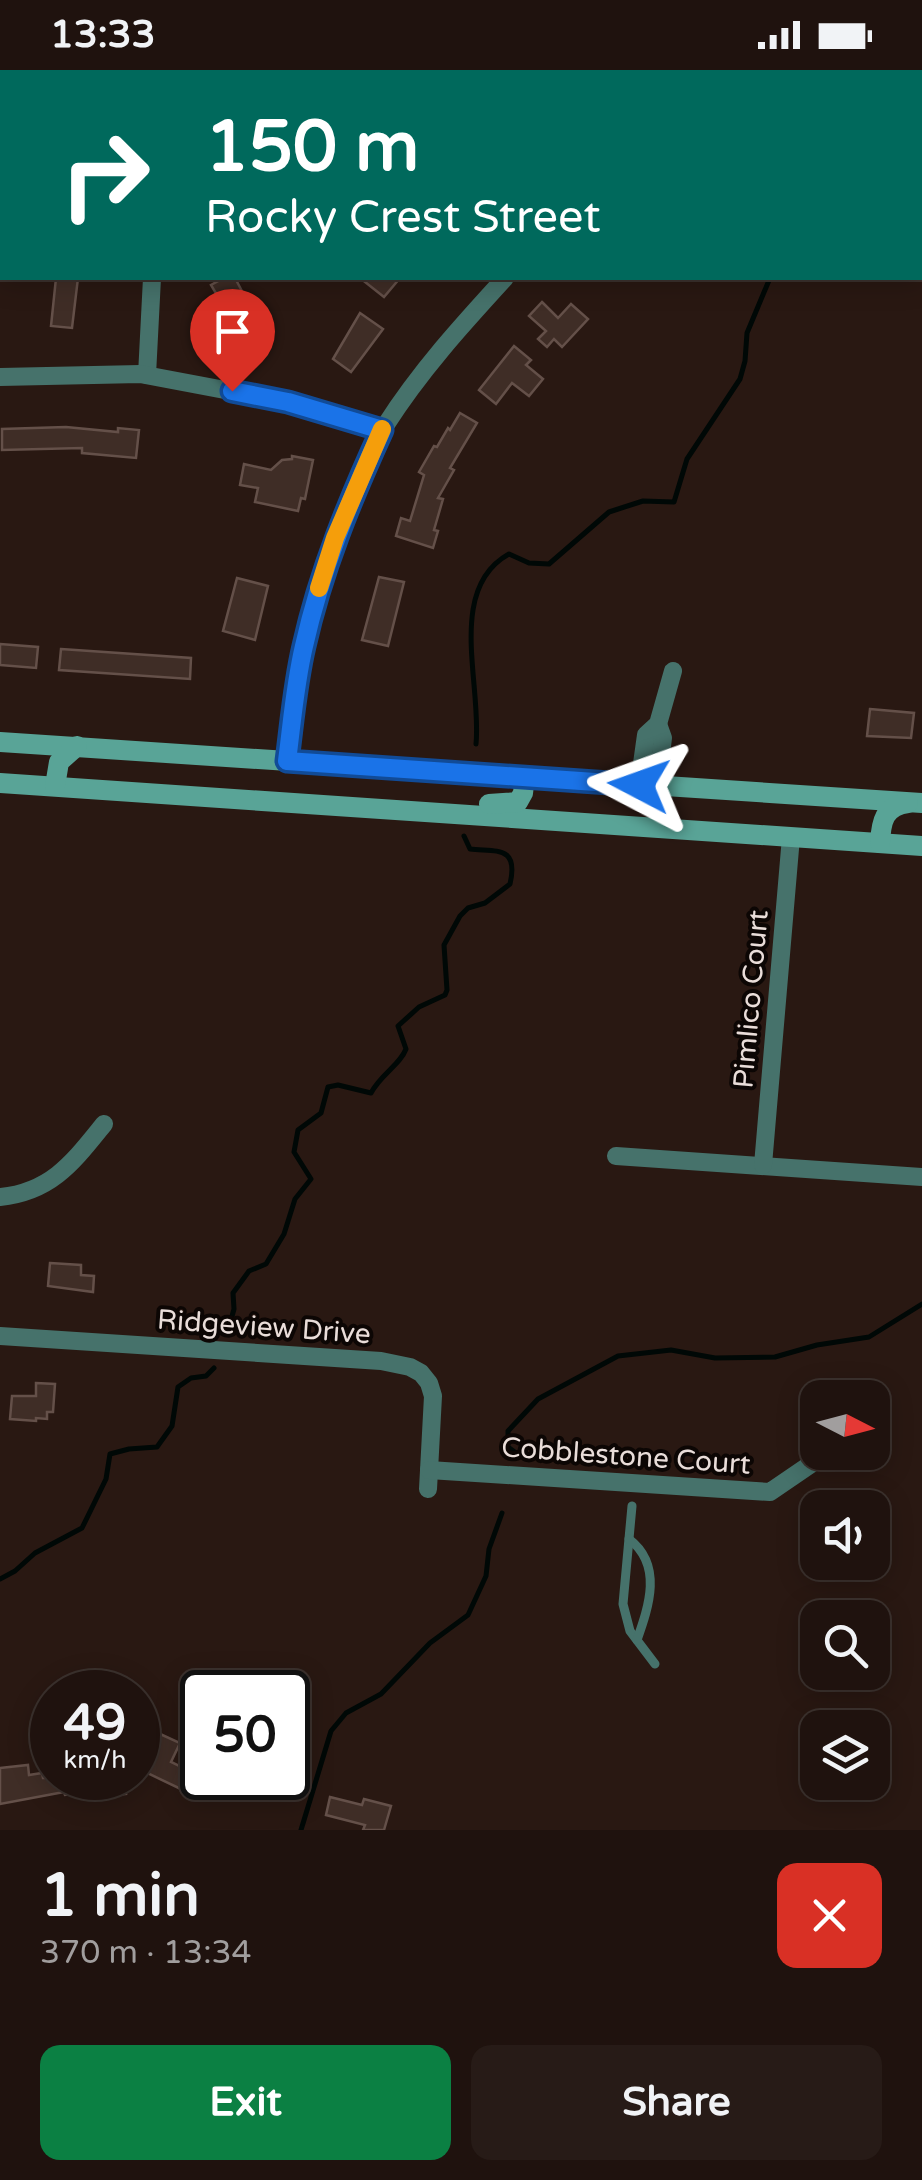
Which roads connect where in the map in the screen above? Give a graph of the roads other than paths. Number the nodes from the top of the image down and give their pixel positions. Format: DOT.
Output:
graph roads {
  1 [pos="152,280"];
  2 [pos="503,280"];
  3 [pos="147,375"];
  4 [pos="0,376"];
  5 [pos="382,430"];
  6 [pos="673,671"];
  7 [pos="0,742"];
  8 [pos="77,746"];
  9 [pos="287,761"];
  10 [pos="524,776"];
  11 [pos="0,783"];
  12 [pos="55,786"];
  13 [pos="648,786"];
  14 [pos="916,803"];
  15 [pos="374,808"];
  16 [pos="791,837"];
  17 [pos="880,843"];
  18 [pos="922,846"];
  19 [pos="104,1124"];
  20 [pos="616,1156"];
  21 [pos="764,1165"];
  22 [pos="922,1177"];
  23 [pos="0,1197"];
  24 [pos="0,1336"];
  25 [pos="802,1470"];
  26 [pos="429,1480"];
  27 [pos="632,1506"];
  28 [pos="629,1539"];
  29 [pos="636,1640"];
  30 [pos="655,1664"];
  1 -- 3 [label="street"];
  2 -- 5 [label="street"];
  3 -- 4 [label="street"];
  3 -- 5 [label="street"];
  5 -- 9 [label="street"];
  6 -- 13 [label="street"];
  7 -- 8 [label="main road"];
  8 -- 9 [label="main road"];
  8 -- 12 [label="main road"];
  9 -- 10 [label="main road"];
  10 -- 13 [label="main road"];
  10 -- 15 [label="main road"];
  11 -- 12 [label="main road"];
  12 -- 15 [label="main road"];
  13 -- 14 [label="main road"];
  14 -- 17 [label="main road"];
  15 -- 16 [label="main road"];
  16 -- 17 [label="main road"];
  16 -- 21 [label="street, Pimlico Court"];
  17 -- 18 [label="main road"];
  19 -- 23 [label="street"];
  20 -- 21 [label="street"];
  21 -- 22 [label="street"];
  24 -- 26 [label="street, Ridgeview Drive"];
  25 -- 26 [label="street, Cobblestone Court"];
  27 -- 28 [label="lane"];
  28 -- 29 [label="lane"];
  28 -- 29 [label="lane"];
  29 -- 30 [label="lane"];
}
